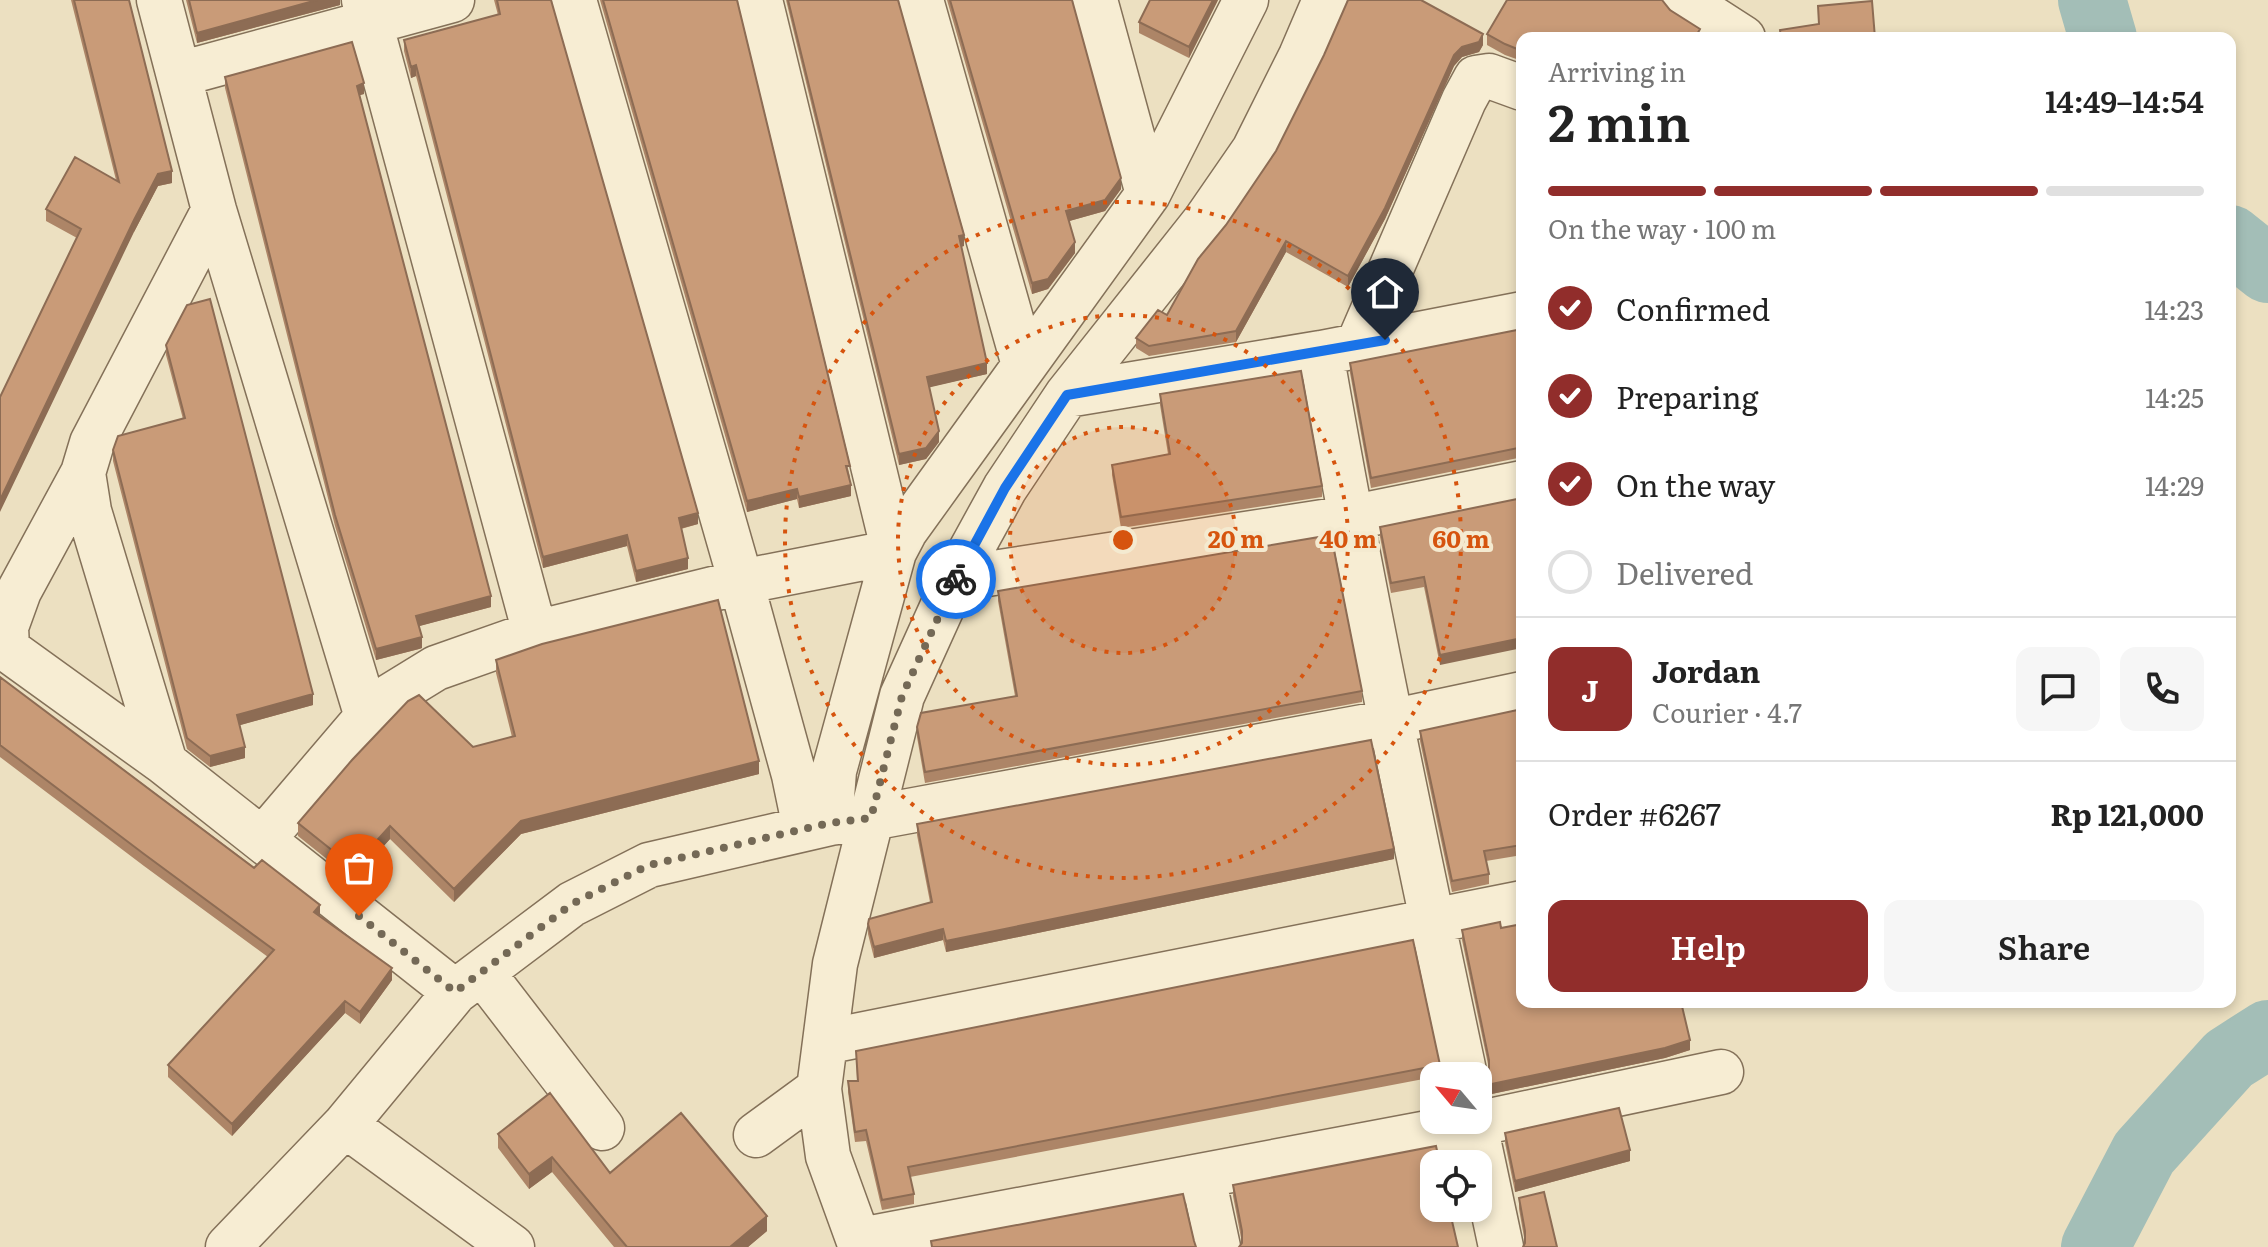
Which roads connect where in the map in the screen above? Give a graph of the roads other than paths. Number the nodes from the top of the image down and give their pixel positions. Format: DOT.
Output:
graph roads {
  1 [pos="159,0"];
  2 [pos="452,0"];
  3 [pos="574,0"];
  4 [pos="760,0"];
  5 [pos="921,0"];
  6 [pos="1095,0"];
  7 [pos="1246,0"];
  8 [pos="1325,0"];
  9 [pos="1684,0"];
  10 [pos="367,11"];
  11 [pos="1734,32"];
  12 [pos="180,74"];
  13 [pos="1516,86"];
  14 [pos="1148,194"];
  15 [pos="214,210"];
  16 [pos="1516,315"];
  17 [pos="1339,349"];
  18 [pos="1024,365"];
  19 [pos="1067,395"];
  20 [pos="83,473"];
  21 [pos="1516,484"];
  22 [pos="1349,518"];
  23 [pos="894,552"];
  24 [pos="955,579"];
  25 [pos="741,582"];
  26 [pos="535,633"];
  27 [pos="1516,695"];
  28 [pos="367,717"];
  29 [pos="1390,722"];
  30 [pos="165,763"];
  31 [pos="836,823"];
  32 [pos="263,839"];
  33 [pos="1516,904"];
  34 [pos="1432,919"];
  35 [pos="468,982"];
  36 [pos="825,1042"];
  37 [pos="1462,1062"];
  38 [pos="1721,1072"];
  39 [pos="819,1089"];
  40 [pos="1492,1119"];
  41 [pos="345,1125"];
  42 [pos="602,1128"];
  43 [pos="1420,1133"];
  44 [pos="1477,1134"];
  45 [pos="756,1135"];
  46 [pos="1203,1177"];
  47 [pos="860,1244"];
  48 [pos="228,1247"];
  49 [pos="512,1247"];
  50 [pos="1218,1247"];
  51 [pos="1501,1247"];
  1 -- 12 [label="street"];
  2 -- 10 [label="street"];
  3 -- 25 [label="street"];
  4 -- 23 [label="street"];
  5 -- 18 [label="street"];
  6 -- 14 [label="street"];
  7 -- 14 [label="street"];
  8 -- 19 [label="street"];
  9 -- 11 [label="street"];
  10 -- 12 [label="street"];
  10 -- 26 [label="street"];
  12 -- 15 [label="street"];
  13 -- 17 [label="street"];
  14 -- 18 [label="street"];
  15 -- 20 [label="street"];
  15 -- 28 [label="street"];
  16 -- 17 [label="street"];
  17 -- 19 [label="street"];
  17 -- 22 [label="street"];
  18 -- 23 [label="street"];
  19 -- 24 [label="street"];
  20 -- 30 [label="street"];
  20 -- 30 [label="street"];
  21 -- 22 [label="street"];
  22 -- 24 [label="street"];
  22 -- 29 [label="street"];
  23 -- 25 [label="street"];
  23 -- 31 [label="street"];
  24 -- 31 [label="street"];
  25 -- 26 [label="street"];
  25 -- 31 [label="street"];
  26 -- 28 [label="street"];
  27 -- 29 [label="street"];
  28 -- 32 [label="street"];
  29 -- 31 [label="street"];
  29 -- 34 [label="street"];
  30 -- 32 [label="street"];
  31 -- 35 [label="street"];
  31 -- 36 [label="street"];
  32 -- 35 [label="street"];
  33 -- 34 [label="street"];
  34 -- 36 [label="street"];
  34 -- 37 [label="street"];
  35 -- 41 [label="street"];
  35 -- 42 [label="street"];
  36 -- 39 [label="street"];
  38 -- 40 [label="street"];
  39 -- 45 [label="street"];
  39 -- 47 [label="street"];
  41 -- 48 [label="street"];
  41 -- 49 [label="street"];
  43 -- 46 [label="street"];
  44 -- 51 [label="street"];
  46 -- 47 [label="street"];
  46 -- 50 [label="street"];
}
